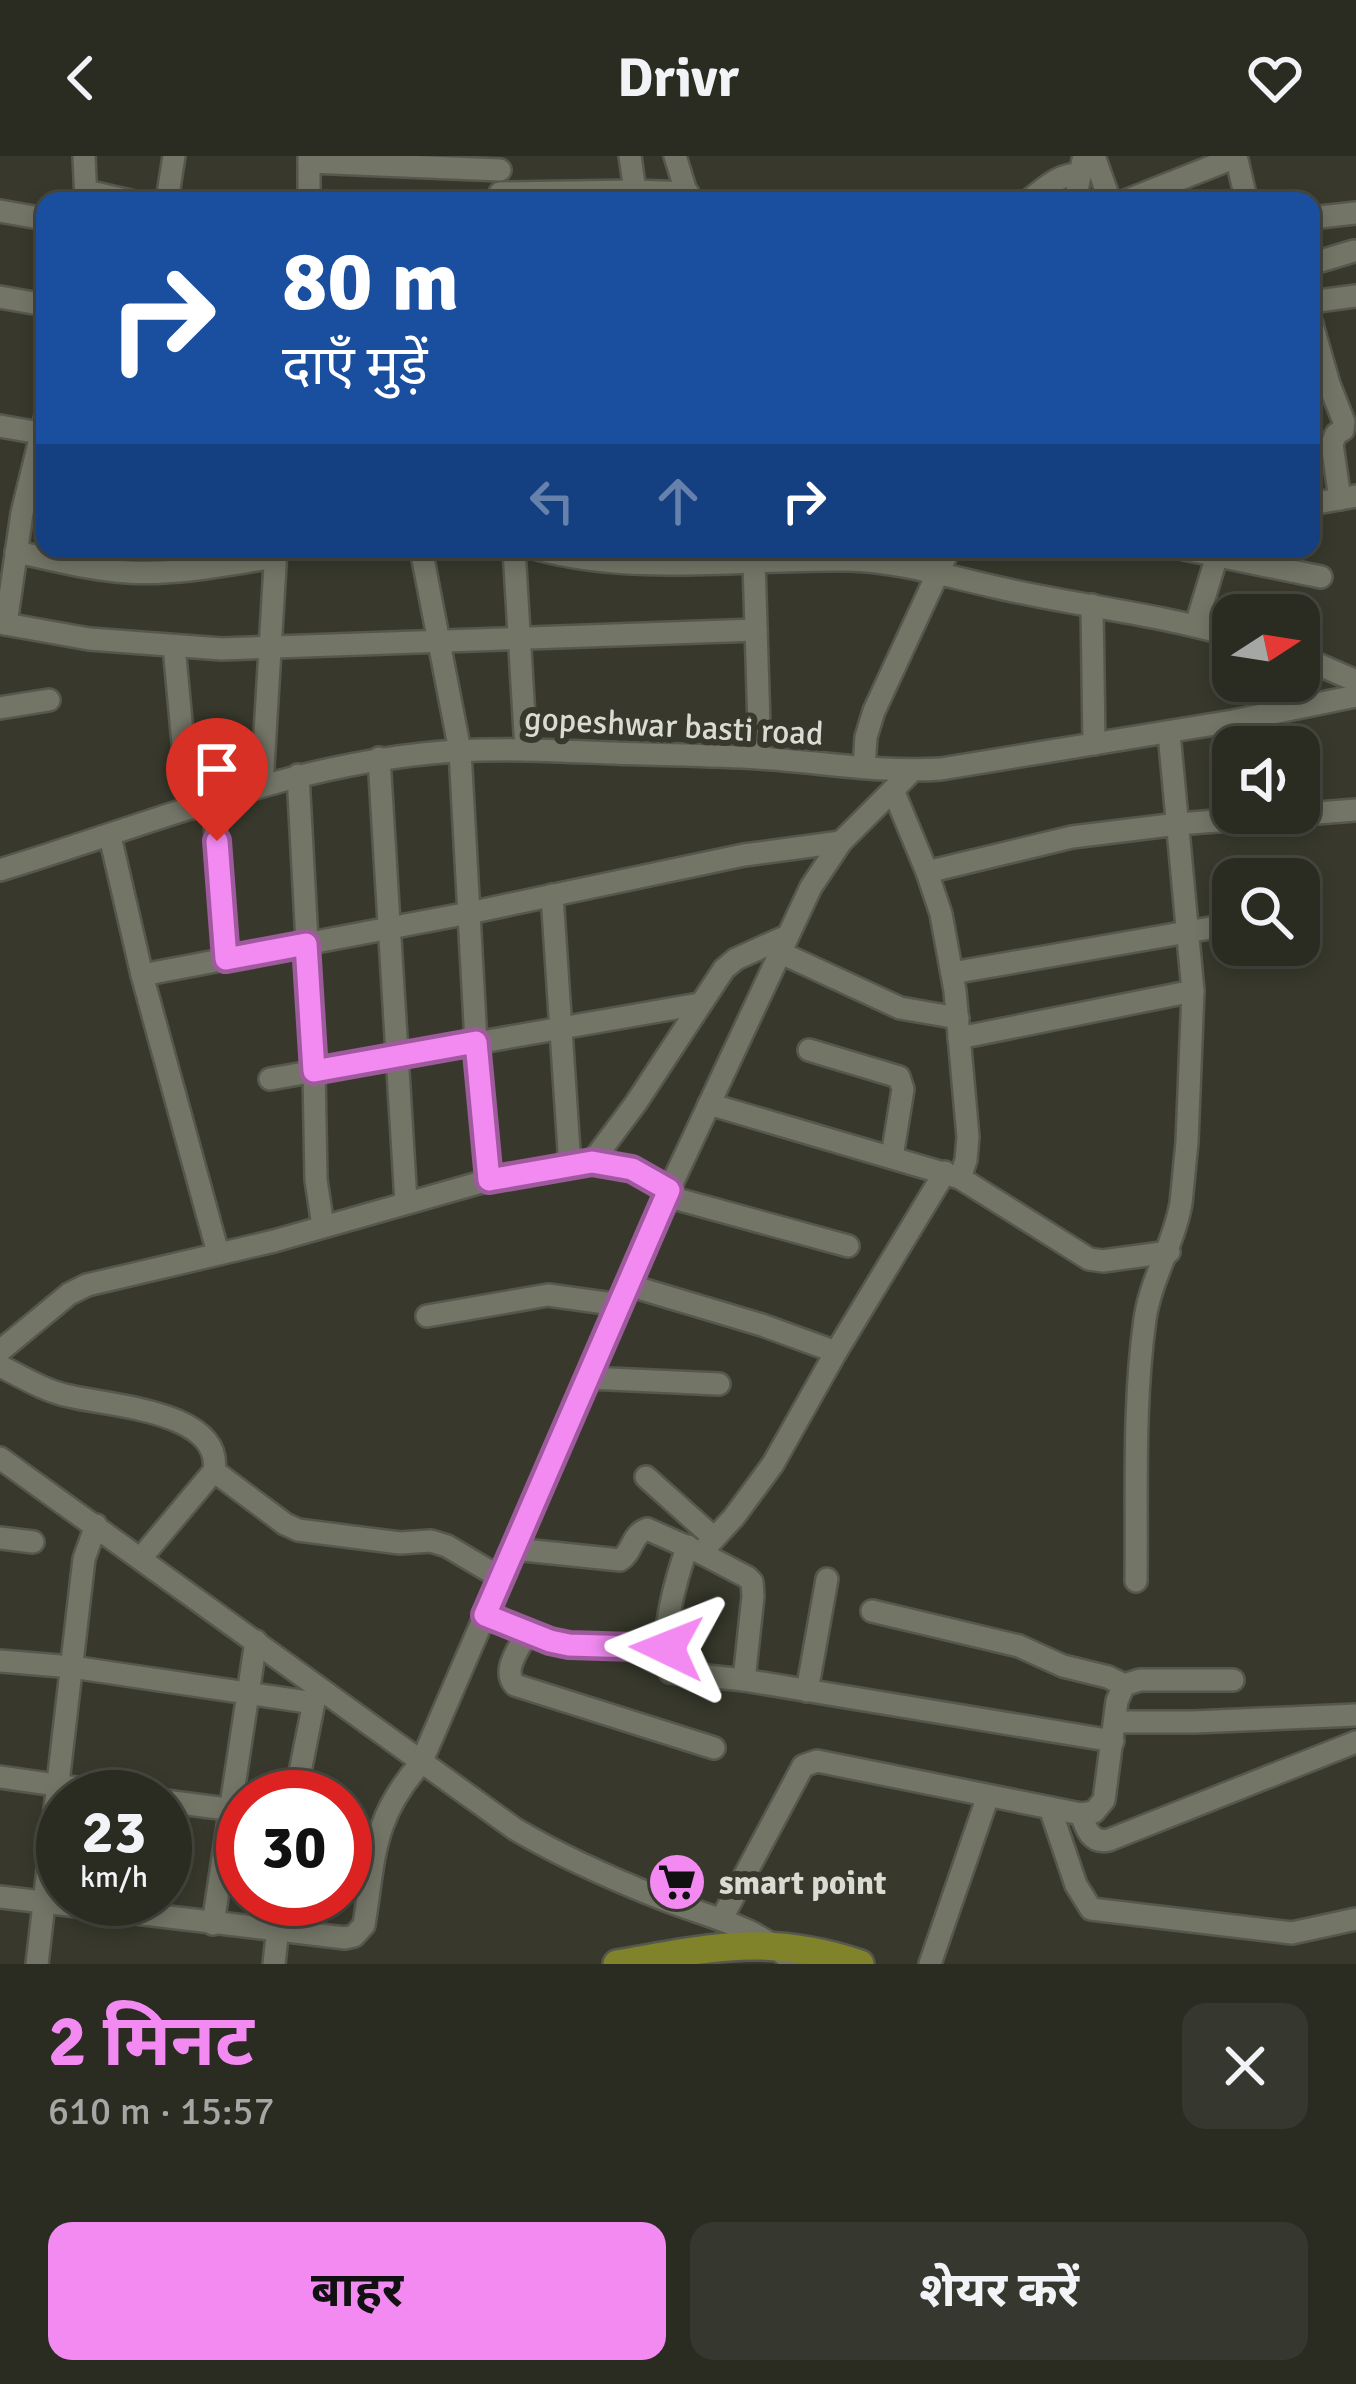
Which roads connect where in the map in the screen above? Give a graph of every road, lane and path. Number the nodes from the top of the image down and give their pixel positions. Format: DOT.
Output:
graph roads {
  1 [pos="84,156"];
  2 [pos="174,156"];
  3 [pos="630,156"];
  4 [pos="675,156"];
  5 [pos="1236,157"];
  6 [pos="309,159"];
  7 [pos="1086,162"];
  8 [pos="500,180"];
  9 [pos="635,191"];
  10 [pos="86,192"];
  11 [pos="168,192"];
  12 [pos="309,192"];
  13 [pos="644,192"];
  14 [pos="686,192"];
  15 [pos="1040,192"];
  16 [pos="1078,192"];
  17 [pos="1104,192"];
  18 [pos="1148,192"];
  19 [pos="1245,192"];
  20 [pos="0,211"];
  21 [pos="1356,213"];
  22 [pos="36,217"];
  23 [pos="1320,217"];
  24 [pos="1354,251"];
  25 [pos="1320,261"];
  26 [pos="1356,296"];
  27 [pos="0,297"];
  28 [pos="1320,301"];
  29 [pos="36,303"];
  30 [pos="1320,388"];
  31 [pos="0,426"];
  32 [pos="36,428"];
  33 [pos="36,449"];
  34 [pos="1348,497"];
  35 [pos="11,512"];
  36 [pos="16,552"];
  37 [pos="36,556"];
  38 [pos="46,558"];
  39 [pos="252,558"];
  40 [pos="276,558"];
  41 [pos="423,558"];
  42 [pos="514,558"];
  43 [pos="575,558"];
  44 [pos="694,558"];
  45 [pos="752,558"];
  46 [pos="810,558"];
  47 [pos="945,558"];
  48 [pos="1216,558"];
  49 [pos="1242,558"];
  50 [pos="940,572"];
  51 [pos="1322,578"];
  52 [pos="1093,605"];
  53 [pos="3,623"];
  54 [pos="1196,625"];
  55 [pos="1212,630"];
  56 [pos="756,631"];
  57 [pos="518,639"];
  58 [pos="440,640"];
  59 [pos="174,646"];
  60 [pos="269,649"];
  61 [pos="1320,665"];
  62 [pos="1356,681"];
  63 [pos="1356,697"];
  64 [pos="50,700"];
  65 [pos="0,708"];
  66 [pos="1169,733"];
  67 [pos="1094,744"];
  68 [pos="526,750"];
  69 [pos="460,751"];
  70 [pos="379,758"];
  71 [pos="760,758"];
  72 [pos="864,767"];
  73 [pos="912,771"];
  74 [pos="298,776"];
  75 [pos="262,784"];
  76 [pos="892,790"];
  77 [pos="203,804"];
  78 [pos="1356,810"];
  79 [pos="1178,824"];
  80 [pos="110,836"];
  81 [pos="841,842"];
  82 [pos="0,870"];
  83 [pos="928,872"];
  84 [pos="552,896"];
  85 [pos="469,913"];
  86 [pos="390,926"];
  87 [pos="1212,927"];
  88 [pos="1188,931"];
  89 [pos="306,944"];
  90 [pos="783,944"];
  91 [pos="226,959"];
  92 [pos="952,973"];
  93 [pos="142,975"];
  94 [pos="1193,991"];
  95 [pos="699,1004"];
  96 [pos="562,1028"];
  97 [pos="958,1028"];
  98 [pos="476,1042"];
  99 [pos="809,1050"];
  100 [pos="399,1056"];
  101 [pos="314,1071"];
  102 [pos="270,1079"];
  103 [pos="709,1104"];
  104 [pos="892,1157"];
  105 [pos="581,1164"];
  106 [pos="953,1175"];
  107 [pos="489,1180"];
  108 [pos="668,1193"];
  109 [pos="406,1202"];
  110 [pos="323,1226"];
  111 [pos="848,1246"];
  112 [pos="1168,1252"];
  113 [pos="218,1253"];
  114 [pos="624,1295"];
  115 [pos="427,1316"];
  116 [pos="0,1351"];
  117 [pos="836,1352"];
  118 [pos="0,1366"];
  119 [pos="588,1378"];
  120 [pos="719,1384"];
  121 [pos="0,1458"];
  122 [pos="214,1471"];
  123 [pos="646,1477"];
  124 [pos="96,1525"];
  125 [pos="0,1538"];
  126 [pos="33,1542"];
  127 [pos="701,1546"];
  128 [pos="514,1550"];
  129 [pos="141,1558"];
  130 [pos="501,1577"];
  131 [pos="827,1579"];
  132 [pos="1136,1581"];
  133 [pos="872,1611"];
  134 [pos="485,1615"];
  135 [pos="527,1632"];
  136 [pos="256,1641"];
  137 [pos="667,1648"];
  138 [pos="0,1661"];
  139 [pos="72,1667"];
  140 [pos="744,1680"];
  141 [pos="1233,1680"];
  142 [pos="1124,1685"];
  143 [pos="807,1691"];
  144 [pos="248,1693"];
  145 [pos="315,1694"];
  146 [pos="1356,1715"];
  147 [pos="1114,1731"];
  148 [pos="1356,1742"];
  149 [pos="714,1748"];
  150 [pos="421,1763"];
  151 [pos="58,1770"];
  152 [pos="240,1770"];
  153 [pos="300,1770"];
  154 [pos="0,1777"];
  155 [pos="36,1782"];
  156 [pos="988,1796"];
  157 [pos="1050,1808"];
  158 [pos="1081,1814"];
  159 [pos="0,1897"];
  160 [pos="36,1900"];
  161 [pos="216,1909"];
  162 [pos="722,1918"];
  163 [pos="1356,1918"];
  164 [pos="192,1921"];
  165 [pos="213,1924"];
  166 [pos="41,1926"];
  167 [pos="278,1926"];
  168 [pos="277,1932"];
  169 [pos="785,1954"];
  170 [pos="37,1964"];
  171 [pos="274,1964"];
  172 [pos="617,1964"];
  173 [pos="860,1964"];
  174 [pos="930,1964"];
  1 -- 10 [label="street"];
  2 -- 11 [label="street"];
  3 -- 9 [label="street"];
  4 -- 14 [label="street"];
  5 -- 18 [label="street"];
  5 -- 19 [label="street"];
  6 -- 8 [label="street"];
  6 -- 12 [label="street"];
  7 -- 15 [label="street"];
  7 -- 16 [label="street"];
  7 -- 17 [label="street"];
  8 -- 9 [label="street"];
  9 -- 13 [label="street"];
  20 -- 22 [label="street"];
  21 -- 23 [label="street"];
  24 -- 25 [label="street"];
  26 -- 28 [label="street"];
  27 -- 29 [label="street"];
  30 -- 34 [label="street"];
  31 -- 32 [label="street"];
  33 -- 35 [label="street"];
  35 -- 36 [label="street"];
  36 -- 37 [label="street"];
  36 -- 53 [label="street"];
  38 -- 39 [label="street"];
  40 -- 60 [label="street"];
  41 -- 58 [label="street"];
  42 -- 57 [label="street"];
  43 -- 44 [label="street"];
  45 -- 56 [label="street"];
  46 -- 50 [label="street"];
  47 -- 50 [label="street"];
  48 -- 54 [label="street"];
  49 -- 51 [label="street"];
  50 -- 52 [label="street"];
  50 -- 72 [label="street"];
  52 -- 54 [label="street"];
  52 -- 67 [label="street"];
  53 -- 59 [label="street"];
  54 -- 55 [label="street"];
  56 -- 57 [label="street"];
  56 -- 71 [label="street"];
  57 -- 58 [label="street"];
  57 -- 68 [label="street"];
  58 -- 60 [label="street"];
  58 -- 69 [label="street"];
  59 -- 60 [label="street"];
  59 -- 77 [label="street"];
  60 -- 75 [label="street"];
  61 -- 62 [label="street"];
  63 -- 66 [label="street, gopeshwar basti road"];
  64 -- 65 [label="street"];
  66 -- 67 [label="street, gopeshwar basti road"];
  66 -- 79 [label="street"];
  67 -- 73 [label="street, gopeshwar basti road"];
  68 -- 69 [label="street, gopeshwar basti road"];
  68 -- 71 [label="street, gopeshwar basti road"];
  69 -- 70 [label="street, gopeshwar basti road"];
  69 -- 85 [label="street"];
  70 -- 74 [label="street, gopeshwar basti road"];
  70 -- 86 [label="street"];
  71 -- 72 [label="street, gopeshwar basti road"];
  72 -- 73 [label="street, gopeshwar basti road"];
  73 -- 76 [label="street"];
  74 -- 75 [label="street, gopeshwar basti road"];
  74 -- 89 [label="street"];
  75 -- 77 [label="street, gopeshwar basti road"];
  76 -- 81 [label="street"];
  76 -- 83 [label="street"];
  77 -- 80 [label="street, gopeshwar basti road"];
  77 -- 91 [label="street"];
  78 -- 79 [label="street"];
  79 -- 83 [label="street"];
  79 -- 88 [label="street"];
  80 -- 82 [label="street, gopeshwar basti road"];
  80 -- 93 [label="street"];
  81 -- 84 [label="street"];
  81 -- 90 [label="street"];
  83 -- 92 [label="street"];
  84 -- 85 [label="street"];
  84 -- 96 [label="street"];
  85 -- 86 [label="street"];
  85 -- 98 [label="street"];
  86 -- 89 [label="street"];
  86 -- 100 [label="street"];
  87 -- 88 [label="street"];
  88 -- 92 [label="street"];
  88 -- 94 [label="street"];
  89 -- 91 [label="street"];
  89 -- 101 [label="street"];
  90 -- 95 [label="street"];
  90 -- 97 [label="street"];
  90 -- 103 [label="street"];
  91 -- 93 [label="street"];
  92 -- 97 [label="street"];
  93 -- 113 [label="street"];
  94 -- 97 [label="street"];
  94 -- 112 [label="street"];
  95 -- 96 [label="street"];
  95 -- 105 [label="street"];
  96 -- 98 [label="street"];
  96 -- 105 [label="street"];
  97 -- 106 [label="street"];
  98 -- 100 [label="street"];
  98 -- 107 [label="street"];
  99 -- 104 [label="street"];
  100 -- 101 [label="street"];
  100 -- 109 [label="street"];
  101 -- 102 [label="street"];
  101 -- 110 [label="street"];
  103 -- 104 [label="street"];
  103 -- 108 [label="street"];
  104 -- 106 [label="street"];
  105 -- 107 [label="street"];
  105 -- 108 [label="street"];
  106 -- 112 [label="street"];
  106 -- 117 [label="street"];
  107 -- 109 [label="street"];
  108 -- 111 [label="street"];
  108 -- 114 [label="street"];
  109 -- 110 [label="street"];
  110 -- 113 [label="street"];
  112 -- 132 [label="street"];
  113 -- 116 [label="street"];
  114 -- 115 [label="street"];
  114 -- 117 [label="street"];
  114 -- 119 [label="street"];
  117 -- 127 [label="street"];
  118 -- 122 [label="street"];
  119 -- 120 [label="street"];
  119 -- 128 [label="street"];
  121 -- 124 [label="street"];
  122 -- 129 [label="street"];
  122 -- 130 [label="street"];
  123 -- 127 [label="street"];
  124 -- 129 [label="street"];
  124 -- 139 [label="street"];
  125 -- 126 [label="street"];
  127 -- 128 [label="street"];
  127 -- 137 [label="street"];
  127 -- 140 [label="street"];
  128 -- 130 [label="street"];
  129 -- 136 [label="street"];
  130 -- 134 [label="street"];
  131 -- 143 [label="street"];
  133 -- 142 [label="street"];
  134 -- 135 [label="street"];
  134 -- 150 [label="street"];
  135 -- 137 [label="street"];
  135 -- 149 [label="street"];
  136 -- 144 [label="street"];
  136 -- 145 [label="street"];
  137 -- 140 [label="street"];
  138 -- 139 [label="street"];
  139 -- 144 [label="street"];
  139 -- 151 [label="street"];
  140 -- 143 [label="street"];
  141 -- 142 [label="street"];
  142 -- 147 [label="street"];
  143 -- 147 [label="street"];
  144 -- 145 [label="street"];
  144 -- 152 [label="street"];
  145 -- 150 [label="street"];
  145 -- 153 [label="street"];
  146 -- 147 [label="street"];
  147 -- 158 [label="street"];
  148 -- 158 [label="street"];
  150 -- 162 [label="street"];
  150 -- 168 [label="street"];
  154 -- 155 [label="street"];
  156 -- 157 [label="street"];
  156 -- 162 [label="street"];
  156 -- 174 [label="street"];
  157 -- 158 [label="street"];
  157 -- 163 [label="street"];
  159 -- 160 [label="street"];
  161 -- 165 [label="street"];
  162 -- 169 [label="street"];
  164 -- 165 [label="street"];
  165 -- 168 [label="street"];
  166 -- 170 [label="street"];
  167 -- 168 [label="street"];
  168 -- 171 [label="street"];
  169 -- 172 [label="main road"];
  169 -- 173 [label="main road"];
}
